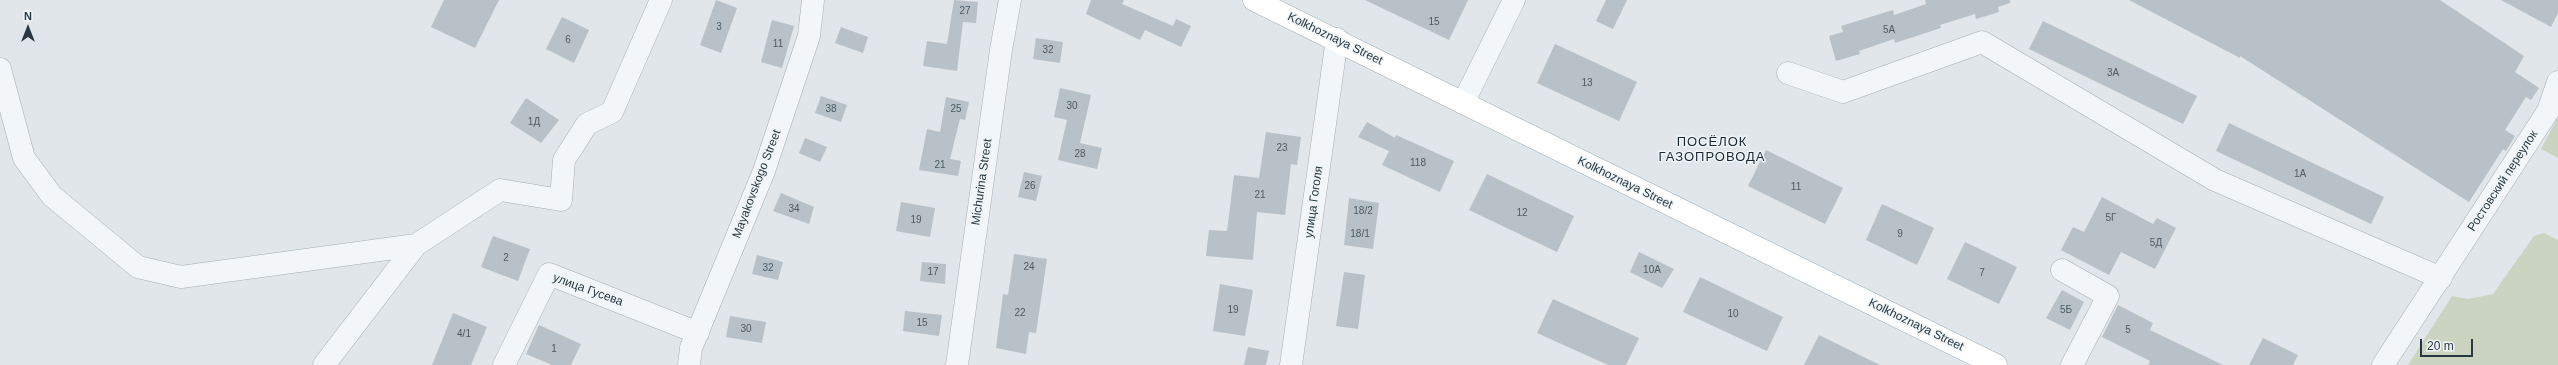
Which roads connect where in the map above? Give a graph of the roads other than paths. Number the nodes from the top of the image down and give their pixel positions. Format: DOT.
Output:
graph roads {
  1 [pos="660,0"];
  2 [pos="813,0"];
  3 [pos="1010,0"];
  4 [pos="1254,0"];
  5 [pos="1514,0"];
  6 [pos="1337,39"];
  7 [pos="0,69"];
  8 [pos="1788,73"];
  9 [pos="2558,82"];
  10 [pos="1463,103"];
  11 [pos="416,245"];
  12 [pos="2062,270"];
  13 [pos="2441,278"];
  14 [pos="698,332"];
  15 [pos="324,365"];
  16 [pos="504,365"];
  17 [pos="689,365"];
  18 [pos="957,365"];
  19 [pos="1291,365"];
  20 [pos="1996,365"];
  21 [pos="2072,365"];
  22 [pos="2384,365"];
  1 -- 11 [label="street"];
  2 -- 14 [label="street, Mayakovskogo Street"];
  3 -- 18 [label="street, Michurina Street"];
  4 -- 6 [label="main road, Kolkhoznaya Street"];
  5 -- 10 [label="street"];
  6 -- 10 [label="main road, Kolkhoznaya Street"];
  6 -- 19 [label="street, улица Гоголя"];
  7 -- 11 [label="street"];
  8 -- 13 [label="street"];
  9 -- 13 [label="street, Ростовский переулок"];
  10 -- 20 [label="main road, Kolkhoznaya Street"];
  11 -- 15 [label="street"];
  12 -- 21 [label="street"];
  13 -- 22 [label="street, Ростовский переулок"];
  14 -- 16 [label="street, улица Гусева"];
  14 -- 17 [label="street, Mayakovskogo Street"];
}
